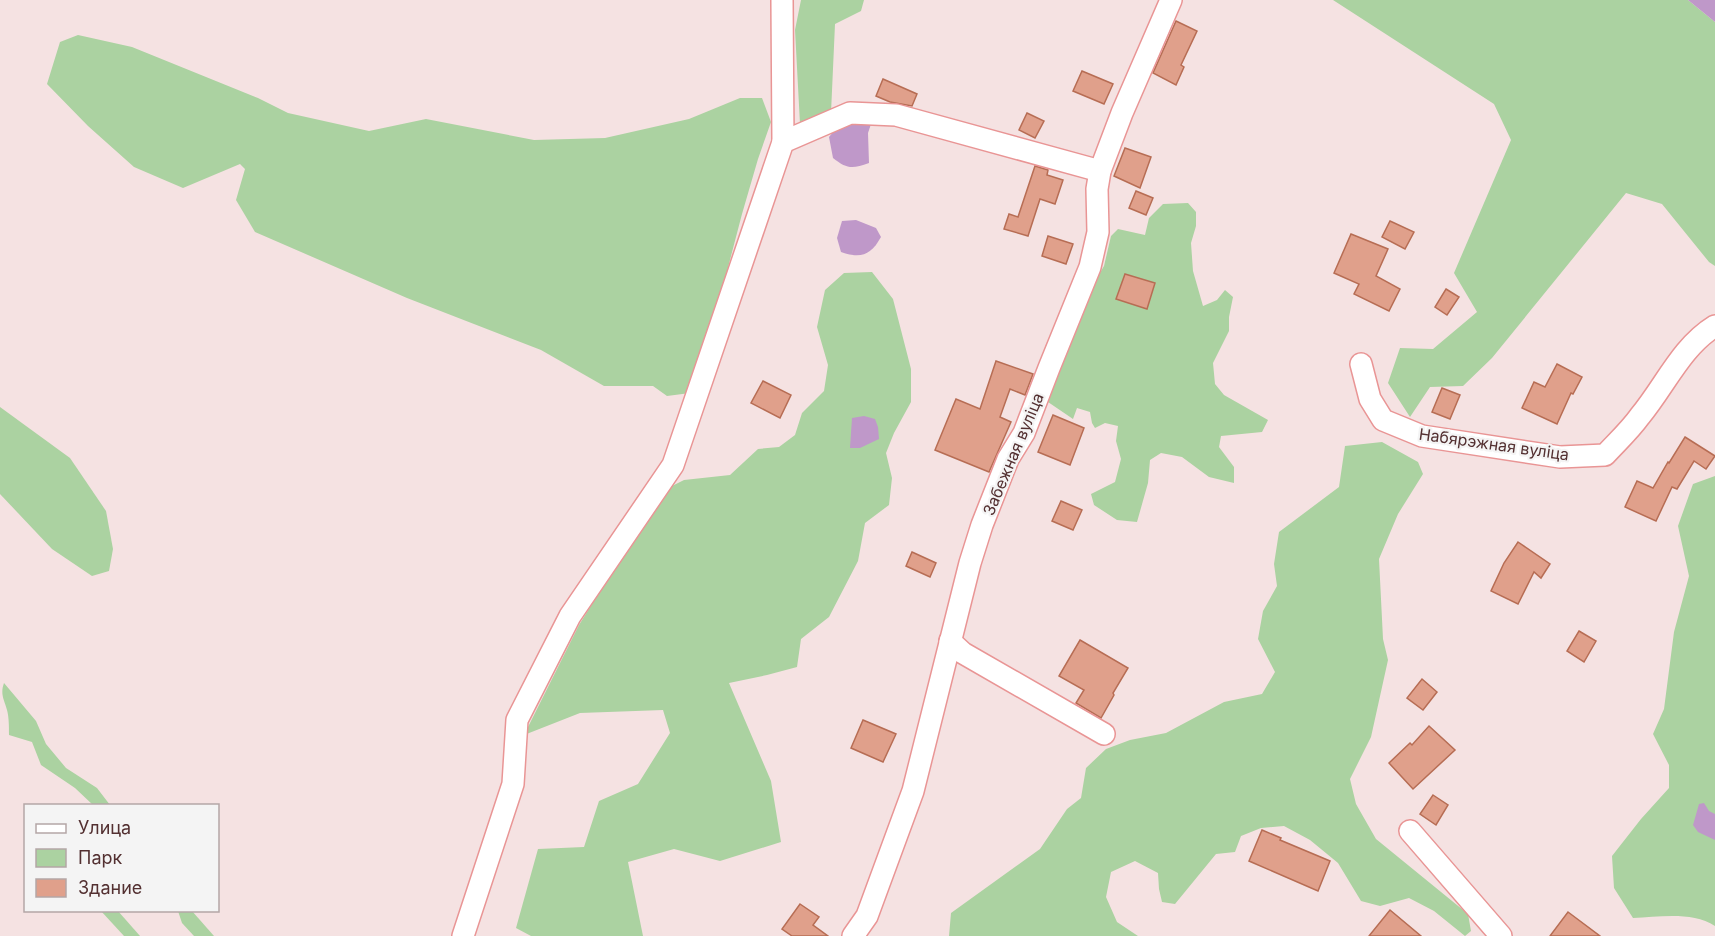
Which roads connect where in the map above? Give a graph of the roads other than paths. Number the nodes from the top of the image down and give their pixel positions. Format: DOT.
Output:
graph roads {
  1 [pos="782,0"];
  2 [pos="1171,0"];
  3 [pos="783,142"];
  4 [pos="1100,171"];
  5 [pos="1715,326"];
  6 [pos="1361,364"];
  7 [pos="950,641"];
  8 [pos="1104,734"];
  9 [pos="1410,831"];
  10 [pos="463,936"];
  11 [pos="853,936"];
  12 [pos="1501,936"];
  1 -- 3 [label="street"];
  2 -- 4 [label="street, Забежная вуліца"];
  3 -- 4 [label="street"];
  3 -- 10 [label="street"];
  4 -- 7 [label="street, Забежная вуліца"];
  5 -- 6 [label="street, Набярэжная вуліца"];
  7 -- 8 [label="street"];
  7 -- 11 [label="street, Забежная вуліца"];
  9 -- 12 [label="street"];
}
